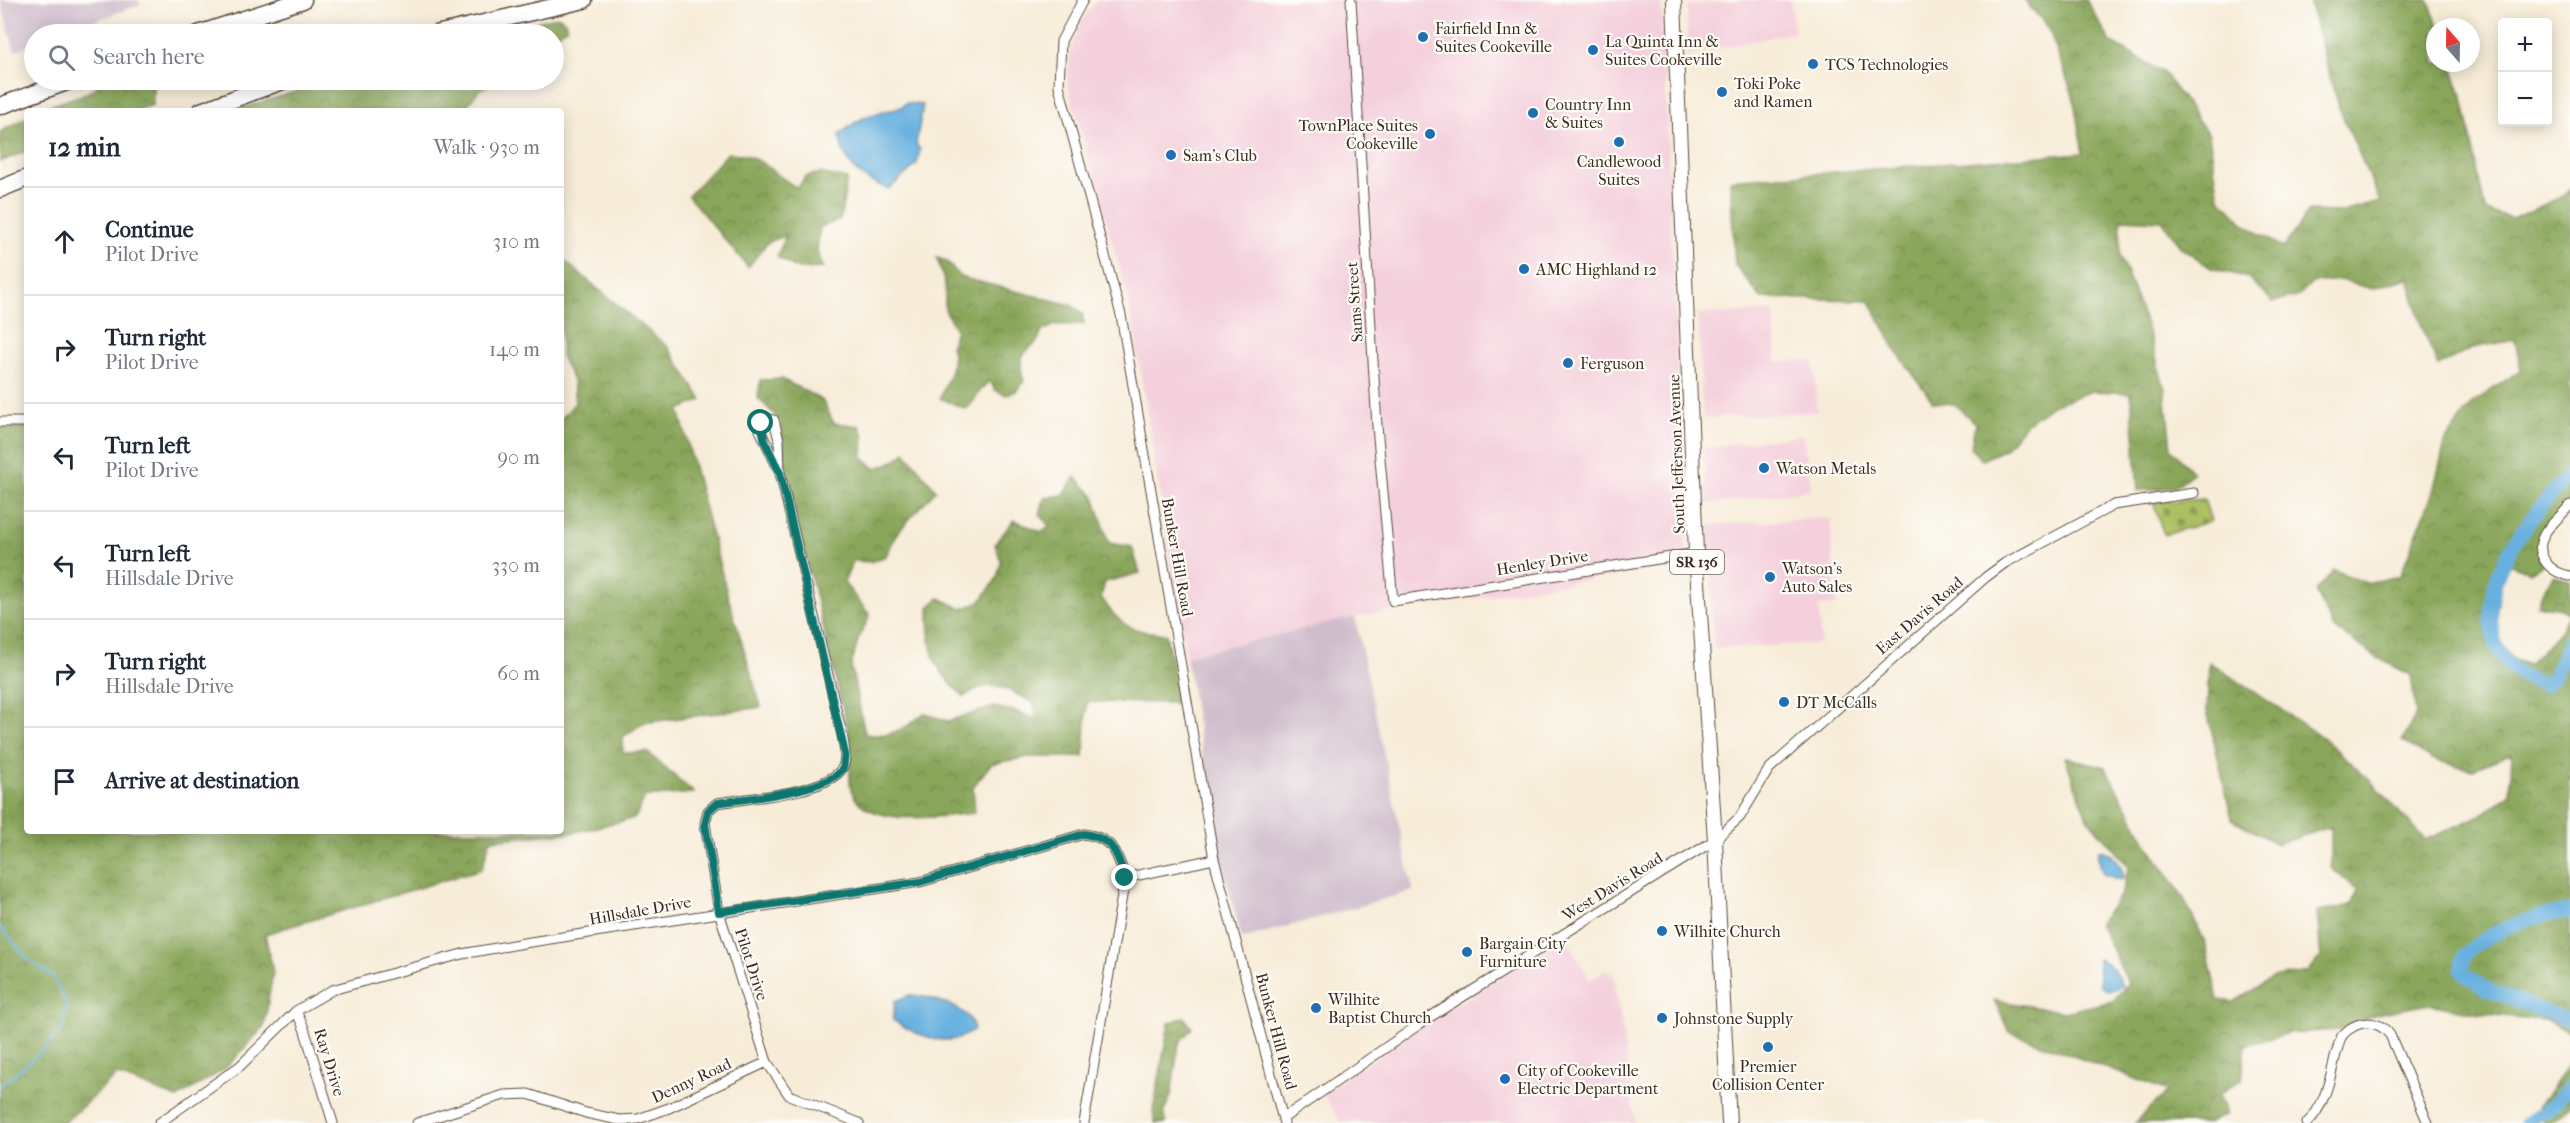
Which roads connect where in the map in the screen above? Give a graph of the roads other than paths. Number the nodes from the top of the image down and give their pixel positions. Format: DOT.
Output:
graph roads {
  1 [pos="303,0"];
  2 [pos="584,0"];
  3 [pos="1083,0"];
  4 [pos="1351,0"];
  5 [pos="1674,0"];
  6 [pos="229,24"];
  7 [pos="480,24"];
  8 [pos="44,90"];
  9 [pos="258,90"];
  10 [pos="0,106"];
  11 [pos="209,108"];
  12 [pos="24,179"];
  13 [pos="0,189"];
  14 [pos="0,422"];
  15 [pos="24,422"];
  16 [pos="780,473"];
  17 [pos="2194,493"];
  18 [pos="2570,505"];
  19 [pos="1696,553"];
  20 [pos="2570,576"];
  21 [pos="1394,601"];
  22 [pos="1715,840"];
  23 [pos="1214,859"];
  24 [pos="1125,878"];
  25 [pos="719,912"];
  26 [pos="296,1011"];
  27 [pos="767,1062"];
  28 [pos="586,1113"];
  29 [pos="1285,1120"];
  30 [pos="159,1123"];
  31 [pos="333,1123"];
  32 [pos="417,1123"];
  33 [pos="583,1123"];
  34 [pos="859,1123"];
  35 [pos="1084,1123"];
  36 [pos="1729,1123"];
  37 [pos="2307,1123"];
  38 [pos="2428,1123"];
  1 -- 6 [label="highway"];
  2 -- 7 [label="highway"];
  3 -- 23 [label="street, Bunker Hill Road"];
  4 -- 21 [label="street, Sams Street"];
  5 -- 19 [label="main road, South Jefferson Avenue / SR 136"];
  8 -- 10 [label="highway"];
  9 -- 11 [label="highway"];
  12 -- 13 [label="highway"];
  14 -- 15 [label="street"];
  16 -- 16 [label="street, Pilot Drive"];
  16 -- 25 [label="street, Pilot Drive"];
  17 -- 22 [label="street, East Davis Road"];
  18 -- 20 [label="street"];
  19 -- 21 [label="street, Henley Drive"];
  19 -- 22 [label="main road, South Jefferson Avenue / SR 136"];
  22 -- 29 [label="street, West Davis Road"];
  22 -- 36 [label="main road, South Jefferson Avenue / SR 136"];
  23 -- 24 [label="street"];
  23 -- 29 [label="street, Bunker Hill Road"];
  24 -- 25 [label="street, Hillsdale Drive"];
  24 -- 35 [label="street"];
  25 -- 26 [label="street, Hillsdale Drive"];
  25 -- 27 [label="street, Pilot Drive"];
  26 -- 30 [label="street, Hillsdale Drive"];
  26 -- 31 [label="street, Ray Drive"];
  27 -- 28 [label="street, Denny Road"];
  27 -- 34 [label="street, Pilot Drive"];
  28 -- 32 [label="street, Denny Road"];
  28 -- 33 [label="street"];
  37 -- 38 [label="street"];
}
